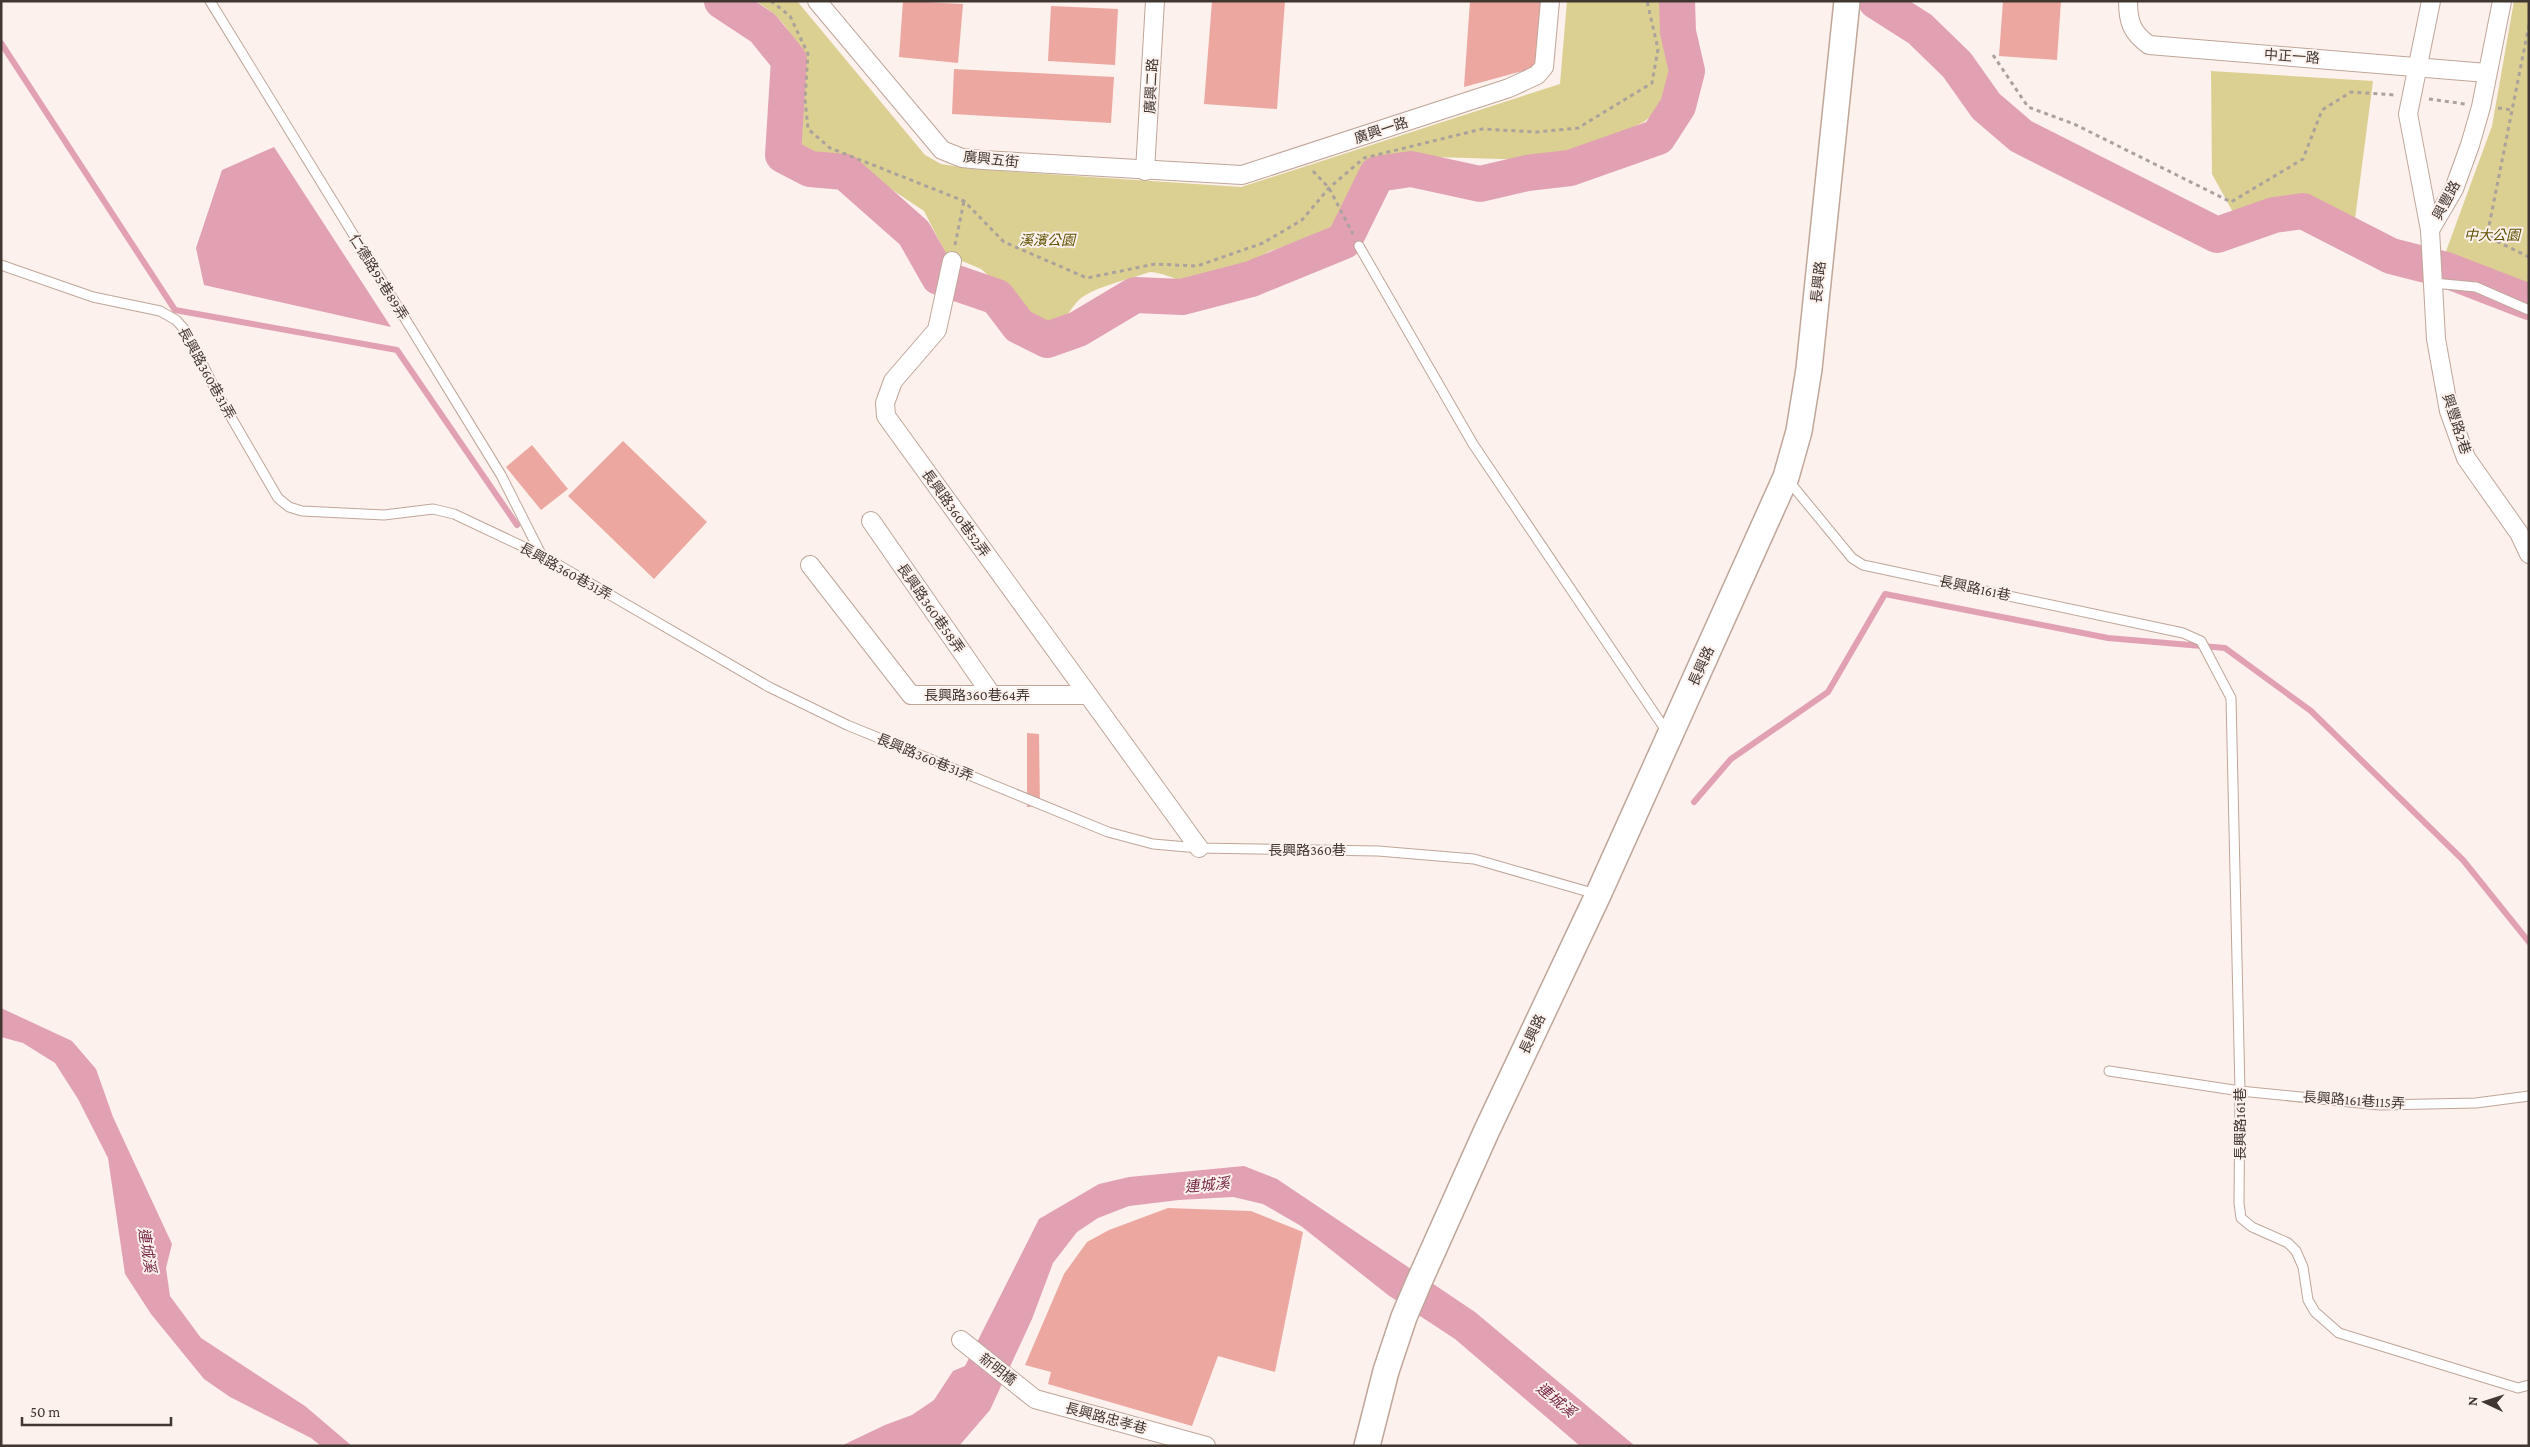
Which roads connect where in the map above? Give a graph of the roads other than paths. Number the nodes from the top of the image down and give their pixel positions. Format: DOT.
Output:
graph roads {
  1 [pos="210,1"];
  2 [pos="818,1"];
  3 [pos="1155,1"];
  4 [pos="1550,1"];
  5 [pos="2128,1"];
  6 [pos="2431,1"];
  7 [pos="2502,1"];
  8 [pos="1846,5"];
  9 [pos="2419,66"];
  10 [pos="2487,73"];
  11 [pos="1145,170"];
  12 [pos="2430,230"];
  13 [pos="1359,246"];
  14 [pos="952,260"];
  15 [pos="1,264"];
  16 [pos="2433,280"];
  17 [pos="2529,310"];
  18 [pos="1786,477"];
  19 [pos="871,521"];
  20 [pos="2529,554"];
  21 [pos="543,556"];
  22 [pos="810,565"];
  23 [pos="992,694"];
  24 [pos="1088,694"];
  25 [pos="1670,737"];
  26 [pos="1199,848"];
  27 [pos="1598,895"];
  28 [pos="2109,1072"];
  29 [pos="2240,1091"];
  30 [pos="2529,1096"];
  31 [pos="961,1340"];
  32 [pos="2529,1385"];
  33 [pos="1035,1399"];
  34 [pos="1206,1446"];
  35 [pos="1368,1446"];
  1 -- 21 [label="lane, 仁德路95巷89弄"];
  2 -- 11 [label="street, 廣興五街"];
  3 -- 11 [label="street, 廣興二路"];
  4 -- 11 [label="street, 廣興一路"];
  5 -- 9 [label="street, 中正一路"];
  6 -- 9 [label="street, 興豐路"];
  7 -- 10 [label="street, 興豐路"];
  8 -- 18 [label="main road, 長興路"];
  9 -- 10 [label="street, 中正一路"];
  9 -- 12 [label="street, 興豐路"];
  10 -- 12 [label="street, 興豐路"];
  12 -- 16 [label="street, 興豐路2巷"];
  13 -- 25 [label="lane"];
  14 -- 24 [label="street, 長興路360巷52弄"];
  15 -- 21 [label="lane, 長興路360巷31弄"];
  16 -- 17 [label="lane"];
  16 -- 20 [label="street, 興豐路2巷"];
  18 -- 25 [label="main road, 長興路"];
  18 -- 29 [label="lane, 長興路161巷"];
  19 -- 23 [label="street, 長興路360巷58弄"];
  21 -- 26 [label="lane, 長興路360巷31弄"];
  22 -- 23 [label="street, 長興路360巷64弄"];
  23 -- 24 [label="street, 長興路360巷64弄"];
  24 -- 26 [label="street"];
  25 -- 27 [label="main road, 長興路"];
  26 -- 27 [label="lane, 長興路360巷"];
  27 -- 35 [label="main road, 長興路"];
  28 -- 29 [label="lane, 長興路161巷115弄"];
  29 -- 30 [label="lane, 長興路161巷115弄"];
  29 -- 32 [label="lane, 長興路161巷"];
  31 -- 33 [label="street, 新明橋"];
  33 -- 34 [label="street, 長興路忠孝巷"];
}
